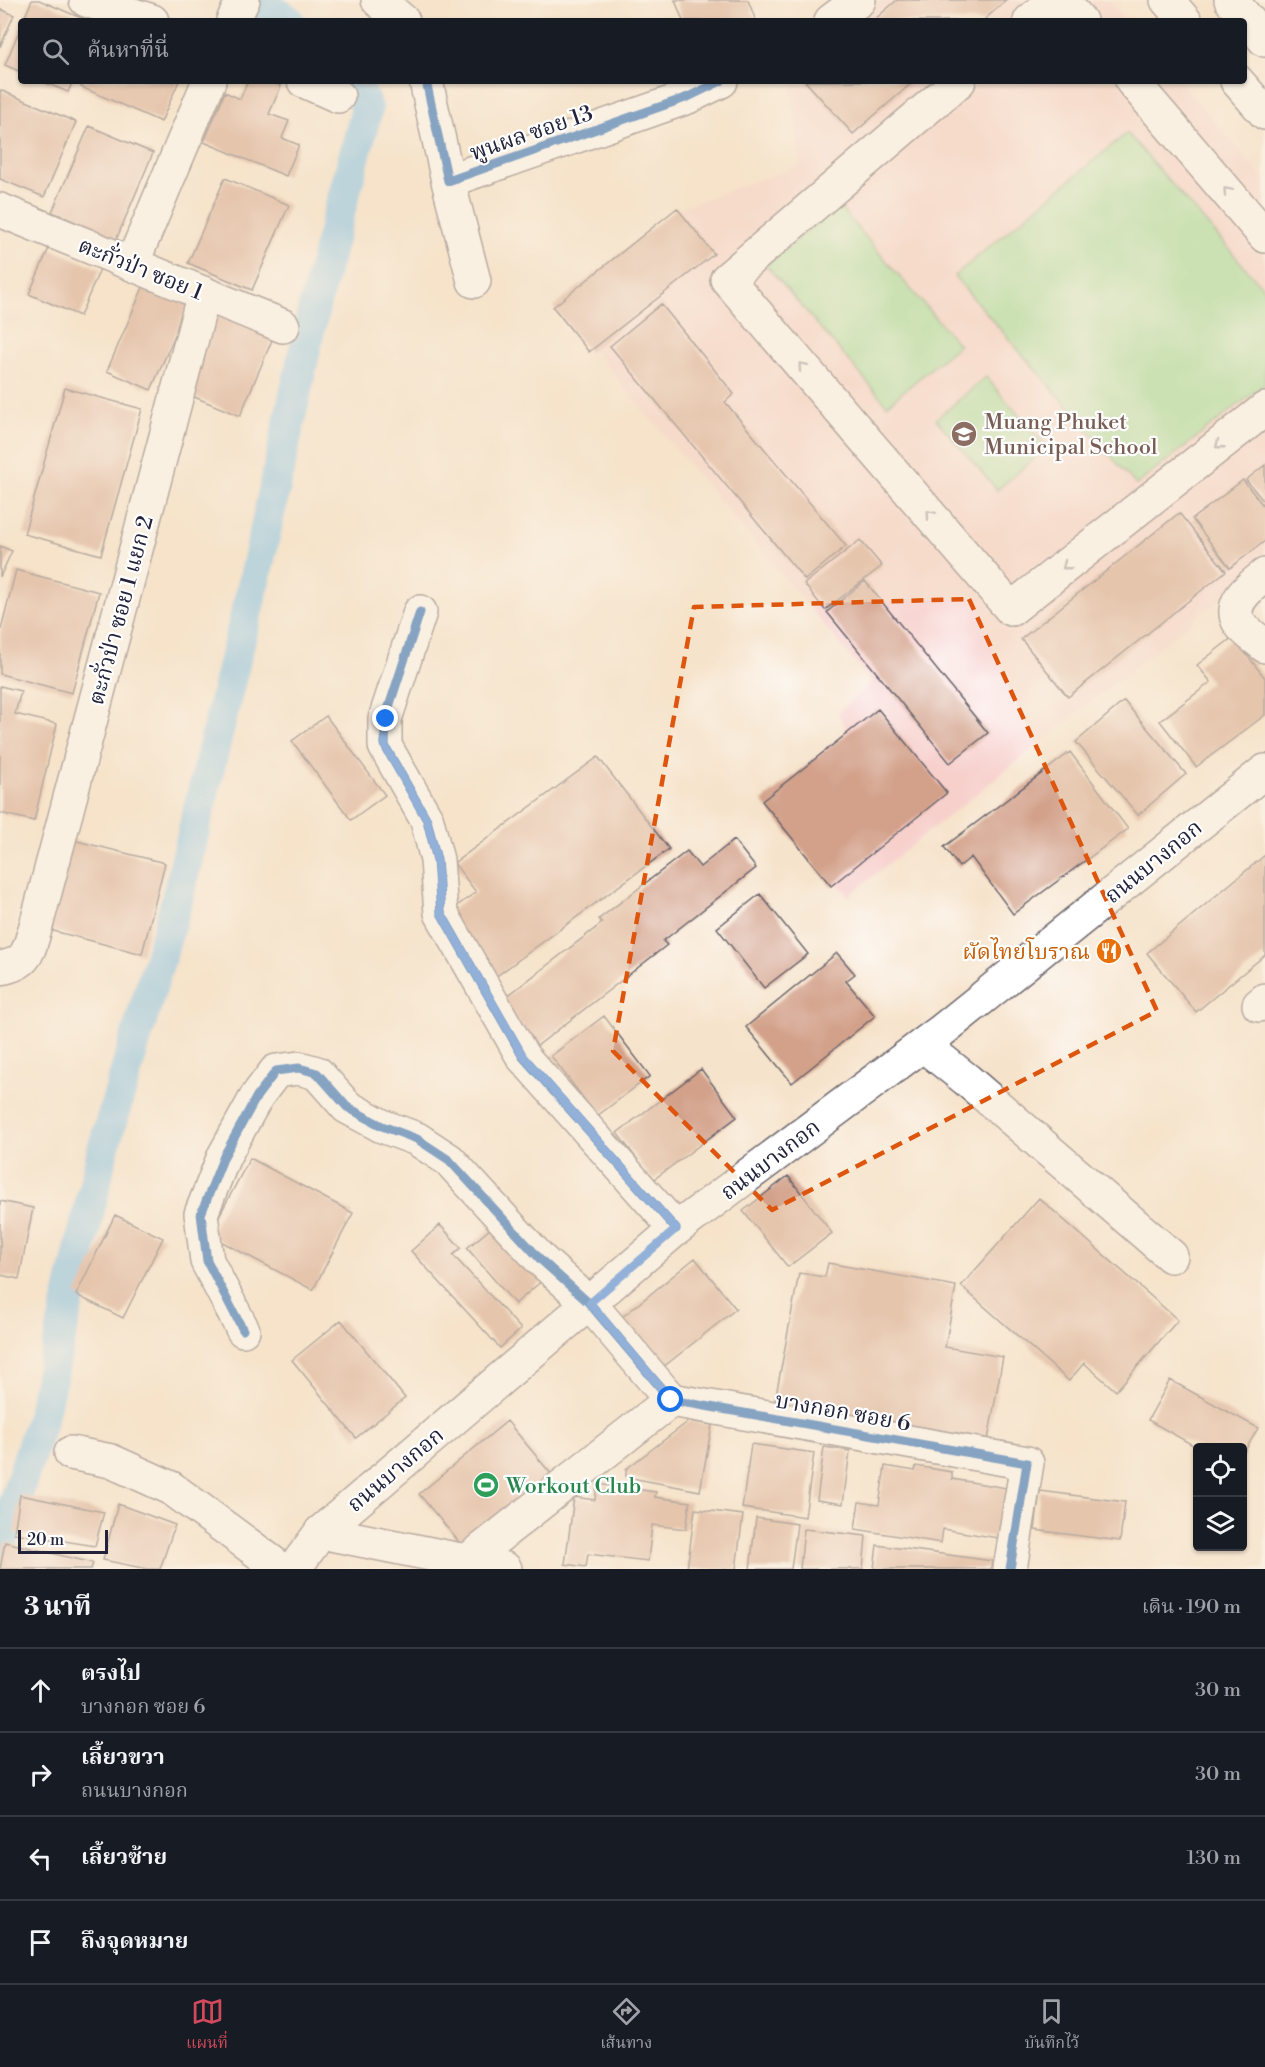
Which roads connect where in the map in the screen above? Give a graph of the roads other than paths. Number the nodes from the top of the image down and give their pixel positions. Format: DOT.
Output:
graph roads {
  1 [pos="86,0"];
  2 [pos="243,0"];
  3 [pos="378,0"];
  4 [pos="859,0"];
  5 [pos="1054,0"];
  6 [pos="1062,0"];
  7 [pos="1167,0"];
  8 [pos="1231,0"];
  9 [pos="143,18"];
  10 [pos="234,18"];
  11 [pos="399,18"];
  12 [pos="835,18"];
  13 [pos="1033,18"];
  14 [pos="1077,18"];
  15 [pos="1182,18"];
  16 [pos="1246,18"];
  17 [pos="1247,19"];
  18 [pos="1265,40"];
  19 [pos="208,84"];
  20 [pos="311,84"];
  21 [pos="427,84"];
  22 [pos="715,84"];
  23 [pos="955,84"];
  24 [pos="1135,84"];
  25 [pos="1240,84"];
  26 [pos="338,96"];
  27 [pos="1265,113"];
  28 [pos="448,181"];
  29 [pos="0,210"];
  30 [pos="1265,236"];
  31 [pos="132,264"];
  32 [pos="474,281"];
  33 [pos="204,293"];
  34 [pos="283,326"];
  35 [pos="1265,409"];
  36 [pos="1265,575"];
  37 [pos="420,612"];
  38 [pos="1265,646"];
  39 [pos="1265,771"];
  40 [pos="0,968"];
  41 [pos="923,1044"];
  42 [pos="676,1229"];
  43 [pos="1171,1256"];
  44 [pos="590,1303"];
  45 [pos="243,1330"];
  46 [pos="671,1400"];
  47 [pos="71,1453"];
  48 [pos="321,1532"];
  49 [pos="466,1562"];
  50 [pos="281,1569"];
  51 [pos="294,1569"];
  52 [pos="505,1569"];
  53 [pos="1010,1569"];
  1 -- 9 [label="street"];
  2 -- 10 [label="street"];
  3 -- 11 [label="street"];
  4 -- 12 [label="street"];
  5 -- 13 [label="street"];
  6 -- 14 [label="street"];
  7 -- 15 [label="street"];
  8 -- 16 [label="street"];
  17 -- 18 [label="street"];
  19 -- 31 [label="street"];
  20 -- 26 [label="street"];
  21 -- 28 [label="street, พูนผล ซอย 13"];
  22 -- 28 [label="street, พูนผล ซอย 13"];
  35 -- 23 [label="street, one-way"];
  30 -- 24 [label="street, one-way"];
  25 -- 27 [label="street"];
  28 -- 32 [label="street"];
  29 -- 31 [label="street, ตะกั่วป่า ซอย 1"];
  31 -- 33 [label="street, ตะกั่วป่า ซอย 1"];
  33 -- 34 [label="street, ตะกั่วป่า ซอย 1"];
  33 -- 40 [label="street, ตะกั่วป่า ซอย 1 แยก 2"];
  36 -- 38 [label="street"];
  37 -- 42 [label="street"];
  39 -- 41 [label="street, ถนนบางกอก"];
  41 -- 42 [label="street, ถนนบางกอก"];
  41 -- 43 [label="street"];
  42 -- 44 [label="street, ถนนบางกอก"];
  44 -- 45 [label="street"];
  44 -- 46 [label="street"];
  44 -- 48 [label="street, ถนนบางกอก"];
  46 -- 49 [label="street"];
  46 -- 53 [label="street, บางกอก ซอย 6"];
  47 -- 50 [label="street"];
  48 -- 49 [label="street"];
  48 -- 51 [label="street, ถนนบางกอก"];
  49 -- 52 [label="street"];
}
